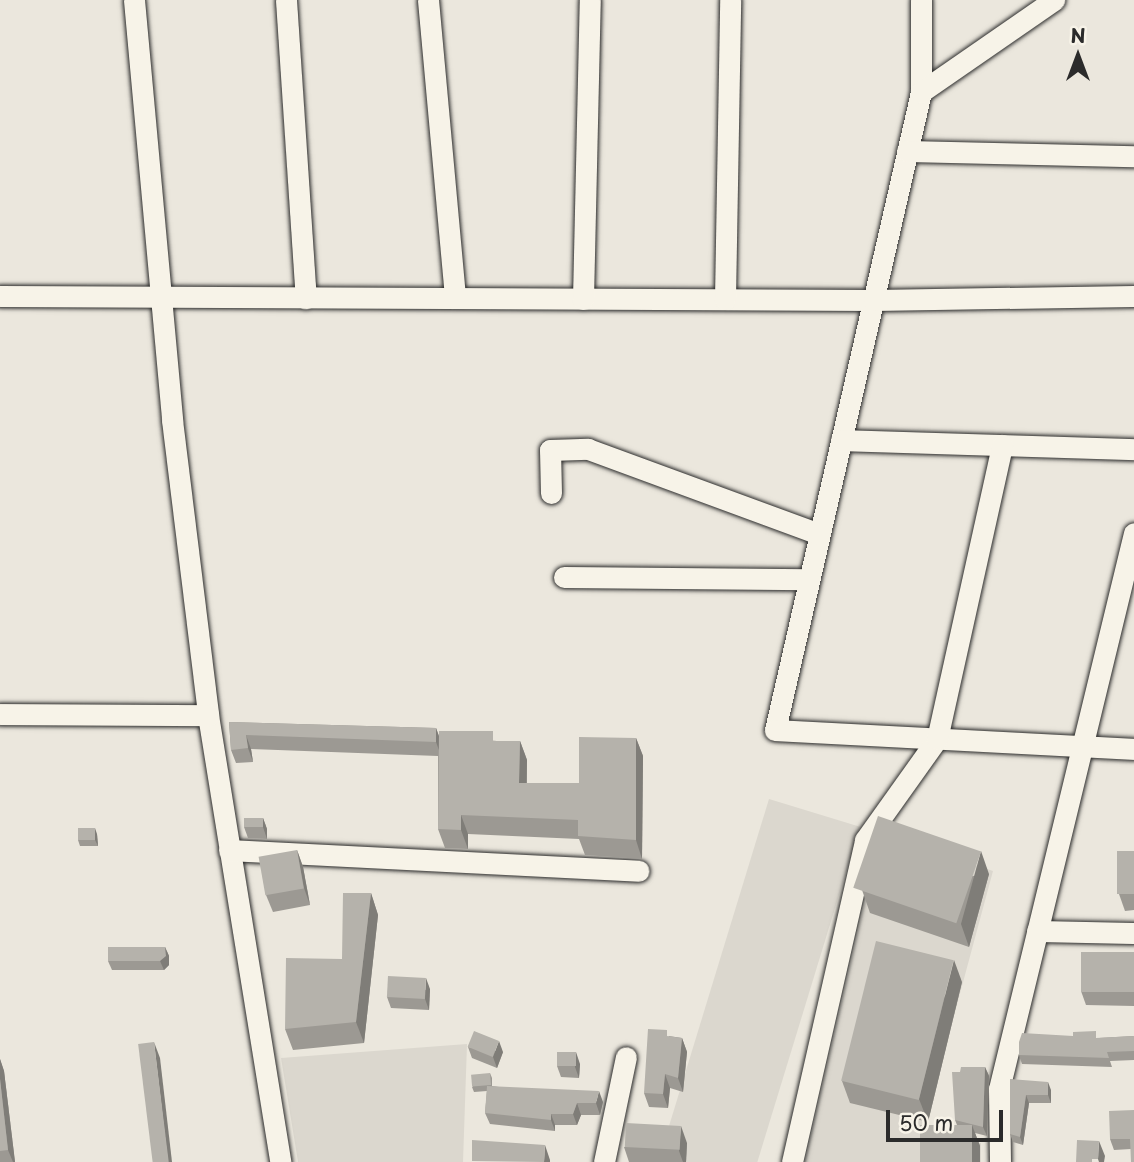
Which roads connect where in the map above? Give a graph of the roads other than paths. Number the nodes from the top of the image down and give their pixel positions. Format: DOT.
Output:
graph roads {
  1 [pos="134,0"];
  2 [pos="286,0"];
  3 [pos="428,0"];
  4 [pos="590,0"];
  5 [pos="730,0"];
  6 [pos="920,0"];
  7 [pos="1054,0"];
  8 [pos="921,92"];
  9 [pos="908,151"];
  10 [pos="1134,156"];
  11 [pos="0,296"];
  12 [pos="1134,296"];
  13 [pos="164,297"];
  14 [pos="306,298"];
  15 [pos="455,298"];
  16 [pos="583,299"];
  17 [pos="725,299"];
  18 [pos="874,300"];
  19 [pos="841,440"];
  20 [pos="1002,445"];
  21 [pos="1134,449"];
  22 [pos="551,493"];
  23 [pos="1134,533"];
  24 [pos="819,534"];
  25 [pos="564,577"];
  26 [pos="1128,578"];
  27 [pos="809,579"];
  28 [pos="0,714"];
  29 [pos="208,715"];
  30 [pos="937,739"];
  31 [pos="1082,747"];
  32 [pos="1134,749"];
  33 [pos="229,850"];
  34 [pos="638,871"];
  35 [pos="1037,932"];
  36 [pos="1134,933"];
  37 [pos="626,1057"];
  38 [pos="280,1162"];
  39 [pos="604,1162"];
  40 [pos="792,1162"];
  41 [pos="1000,1162"];
  1 -- 13 [label="street"];
  2 -- 14 [label="street"];
  3 -- 15 [label="street"];
  4 -- 16 [label="street"];
  5 -- 17 [label="street"];
  6 -- 8 [label="street"];
  7 -- 8 [label="street"];
  8 -- 9 [label="street"];
  9 -- 10 [label="street"];
  9 -- 18 [label="street"];
  11 -- 13 [label="street"];
  12 -- 18 [label="street"];
  13 -- 14 [label="street"];
  13 -- 29 [label="street"];
  14 -- 15 [label="street"];
  15 -- 16 [label="street"];
  16 -- 17 [label="street"];
  17 -- 18 [label="street"];
  18 -- 19 [label="street"];
  19 -- 20 [label="street"];
  19 -- 24 [label="street"];
  20 -- 21 [label="street"];
  20 -- 30 [label="street"];
  22 -- 24 [label="street"];
  23 -- 26 [label="street"];
  24 -- 27 [label="street"];
  25 -- 27 [label="street"];
  26 -- 31 [label="street"];
  27 -- 30 [label="street"];
  28 -- 29 [label="street"];
  29 -- 33 [label="street"];
  30 -- 31 [label="street"];
  30 -- 40 [label="street"];
  31 -- 32 [label="street"];
  31 -- 35 [label="street"];
  33 -- 34 [label="street"];
  33 -- 38 [label="street"];
  35 -- 36 [label="street"];
  35 -- 41 [label="street"];
  37 -- 39 [label="street"];
}
